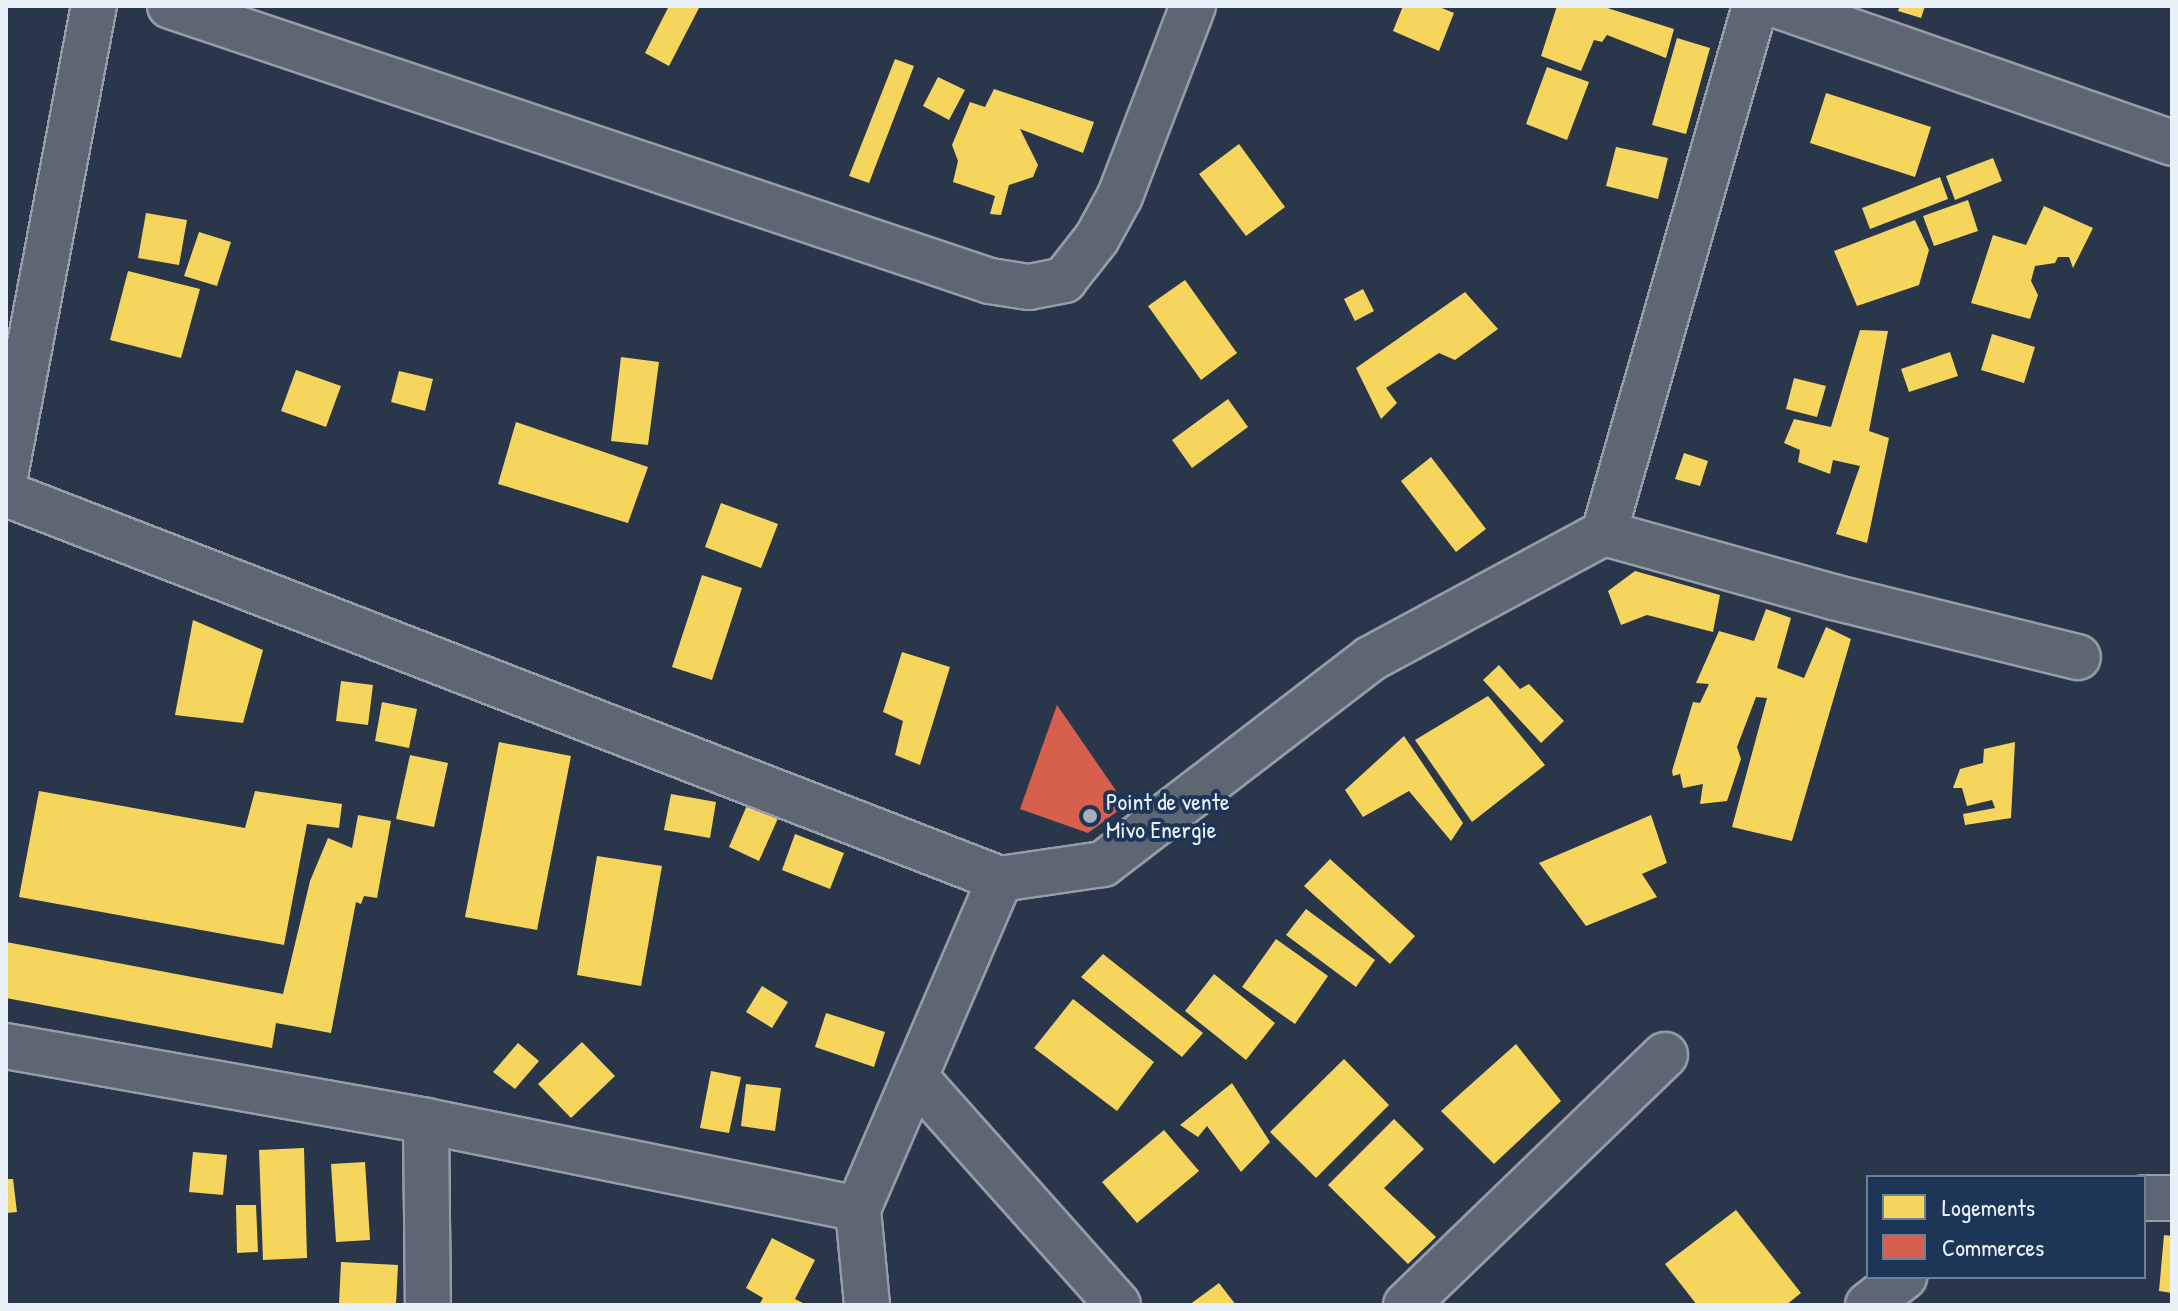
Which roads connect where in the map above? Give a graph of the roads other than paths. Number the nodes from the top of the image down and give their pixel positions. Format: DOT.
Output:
graph roads {
  1 [pos="94,6"];
  2 [pos="170,6"];
  3 [pos="1193,6"];
  4 [pos="1755,6"];
  5 [pos="1779,6"];
  6 [pos="2172,143"];
  7 [pos="6,471"];
  8 [pos="6,494"];
  9 [pos="1604,533"];
  10 [pos="2078,657"];
  11 [pos="1000,879"];
  12 [pos="6,1046"];
  13 [pos="1665,1055"];
  14 [pos="915,1077"];
  15 [pos="426,1121"];
  16 [pos="2146,1198"];
  17 [pos="2172,1198"];
  18 [pos="858,1209"];
  19 [pos="1901,1279"];
  20 [pos="428,1305"];
  21 [pos="867,1305"];
  22 [pos="1118,1305"];
  23 [pos="1406,1305"];
  24 [pos="1868,1305"];
  1 -- 7 [label="street"];
  2 -- 3 [label="street"];
  4 -- 9 [label="street"];
  5 -- 6 [label="street"];
  8 -- 11 [label="street"];
  9 -- 10 [label="street"];
  9 -- 11 [label="street"];
  11 -- 14 [label="street"];
  12 -- 15 [label="street"];
  13 -- 23 [label="street"];
  14 -- 18 [label="street"];
  14 -- 22 [label="street"];
  15 -- 18 [label="street"];
  15 -- 20 [label="street"];
  16 -- 17 [label="street"];
  18 -- 21 [label="street"];
  19 -- 24 [label="street"];
}
